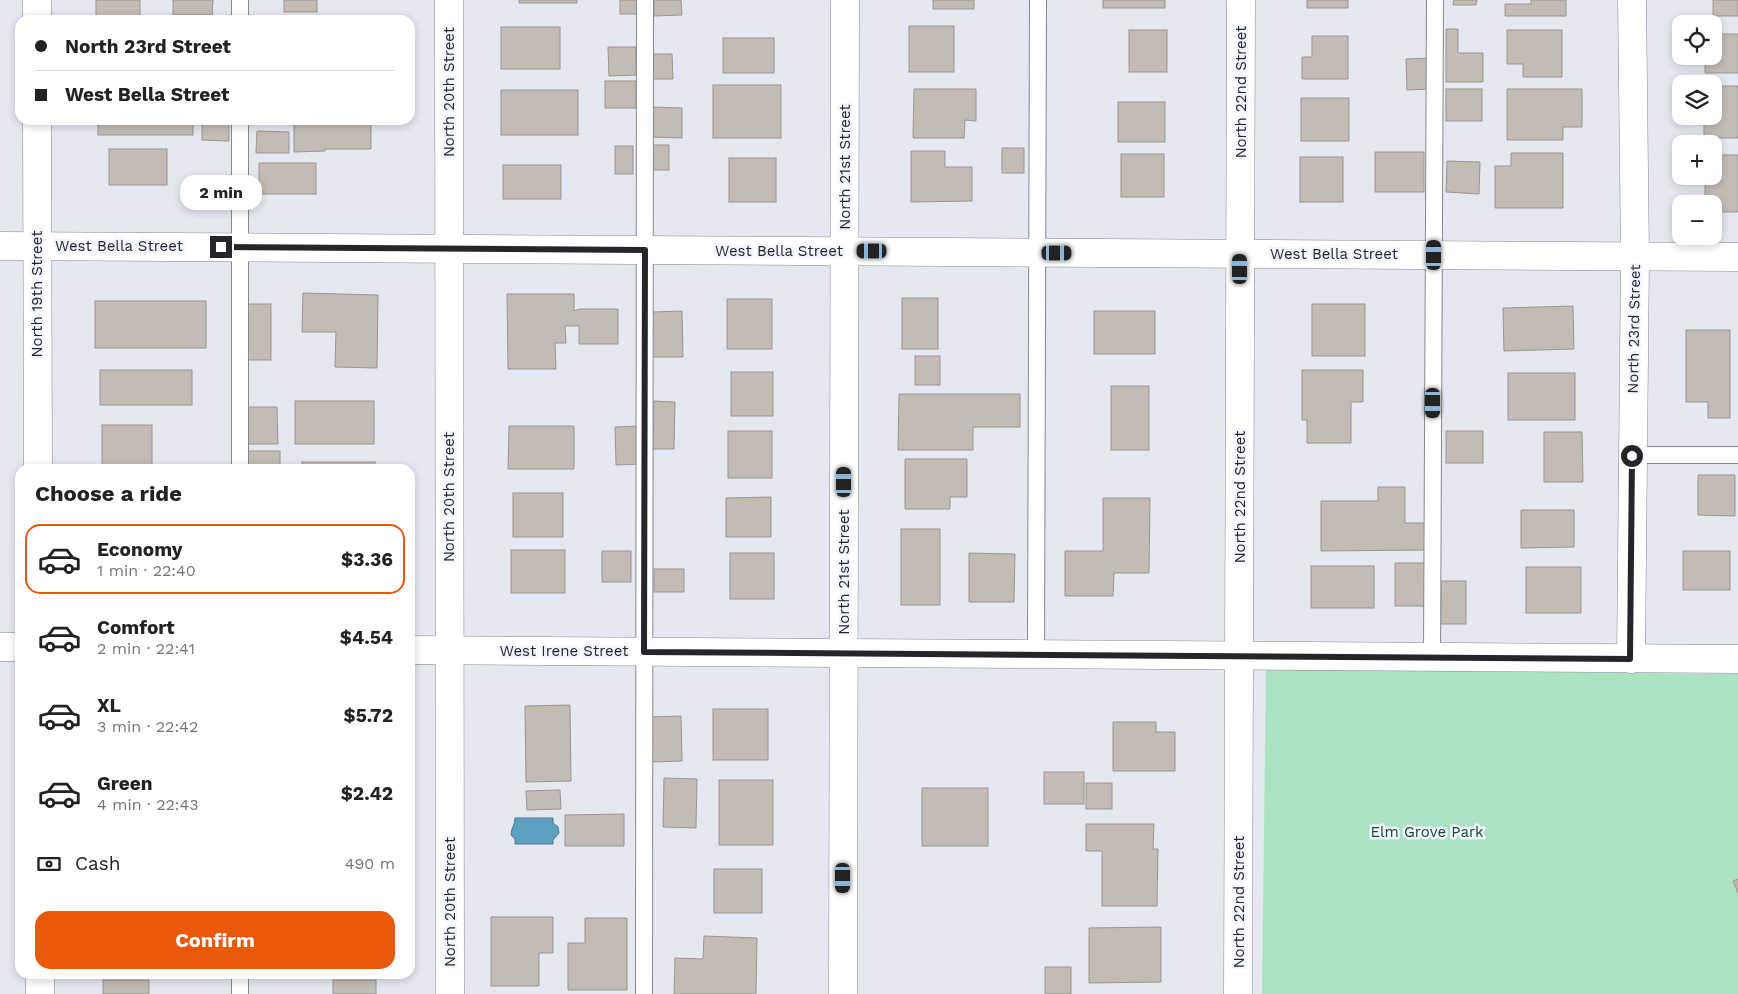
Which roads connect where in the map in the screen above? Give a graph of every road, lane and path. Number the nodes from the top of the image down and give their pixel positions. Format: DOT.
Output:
graph roads {
  1 [pos="38,0"];
  2 [pos="240,0"];
  3 [pos="449,0"];
  4 [pos="645,0"];
  5 [pos="845,0"];
  6 [pos="1038,0"];
  7 [pos="1241,0"];
  8 [pos="1435,0"];
  9 [pos="1632,0"];
  10 [pos="38,15"];
  11 [pos="240,15"];
  12 [pos="37,125"];
  13 [pos="240,125"];
  14 [pos="0,246"];
  15 [pos="37,246"];
  16 [pos="240,247"];
  17 [pos="450,248"];
  18 [pos="645,250"];
  19 [pos="844,251"];
  20 [pos="1038,252"];
  21 [pos="1240,254"];
  22 [pos="1434,255"];
  23 [pos="1634,257"];
  24 [pos="1738,257"];
  25 [pos="1738,455"];
  26 [pos="1632,456"];
  27 [pos="38,464"];
  28 [pos="240,464"];
  29 [pos="0,647"];
  30 [pos="15,647"];
  31 [pos="415,650"];
  32 [pos="450,650"];
  33 [pos="644,652"];
  34 [pos="843,653"];
  35 [pos="1036,654"];
  36 [pos="1239,656"];
  37 [pos="1432,658"];
  38 [pos="1630,659"];
  39 [pos="1738,659"];
  40 [pos="40,979"];
  41 [pos="240,979"];
  42 [pos="40,994"];
  43 [pos="240,994"];
  44 [pos="450,994"];
  45 [pos="644,994"];
  46 [pos="843,994"];
  47 [pos="1238,994"];
  1 -- 10 [label="street"];
  2 -- 11 [label="lane"];
  3 -- 17 [label="street, North 20th Street"];
  4 -- 18 [label="lane"];
  5 -- 19 [label="street, North 21st Street"];
  6 -- 20 [label="lane"];
  7 -- 21 [label="street, North 22nd Street"];
  8 -- 22 [label="lane"];
  9 -- 23 [label="street, North 23rd Street"];
  12 -- 15 [label="street, North 19th Street"];
  13 -- 16 [label="lane"];
  14 -- 15 [label="street, West Bella Street"];
  15 -- 16 [label="street, West Bella Street"];
  15 -- 27 [label="street, North 19th Street"];
  16 -- 17 [label="street, West Bella Street"];
  16 -- 28 [label="lane"];
  17 -- 18 [label="street, West Bella Street"];
  17 -- 32 [label="street, North 20th Street"];
  18 -- 19 [label="street, West Bella Street"];
  18 -- 33 [label="lane"];
  19 -- 20 [label="street, West Bella Street"];
  19 -- 34 [label="street, North 21st Street"];
  20 -- 21 [label="street, West Bella Street"];
  20 -- 35 [label="lane"];
  21 -- 22 [label="street, West Bella Street"];
  21 -- 36 [label="street, North 22nd Street"];
  22 -- 23 [label="street, West Bella Street"];
  22 -- 37 [label="lane"];
  23 -- 24 [label="street, West Bella Street"];
  23 -- 26 [label="street, North 23rd Street"];
  25 -- 26 [label="lane"];
  26 -- 38 [label="street, North 23rd Street"];
  29 -- 30 [label="street"];
  31 -- 32 [label="street, West Irene Street"];
  32 -- 33 [label="street, West Irene Street"];
  32 -- 44 [label="street, North 20th Street"];
  33 -- 34 [label="street, West Irene Street"];
  33 -- 45 [label="lane"];
  34 -- 35 [label="street, West Irene Street"];
  34 -- 46 [label="street, North 21st Street"];
  35 -- 36 [label="street, West Irene Street"];
  36 -- 37 [label="street, West Irene Street"];
  36 -- 47 [label="street, North 22nd Street"];
  37 -- 38 [label="street, West Irene Street"];
  38 -- 39 [label="street, West Irene Street"];
  40 -- 42 [label="street"];
  41 -- 43 [label="lane"];
}
